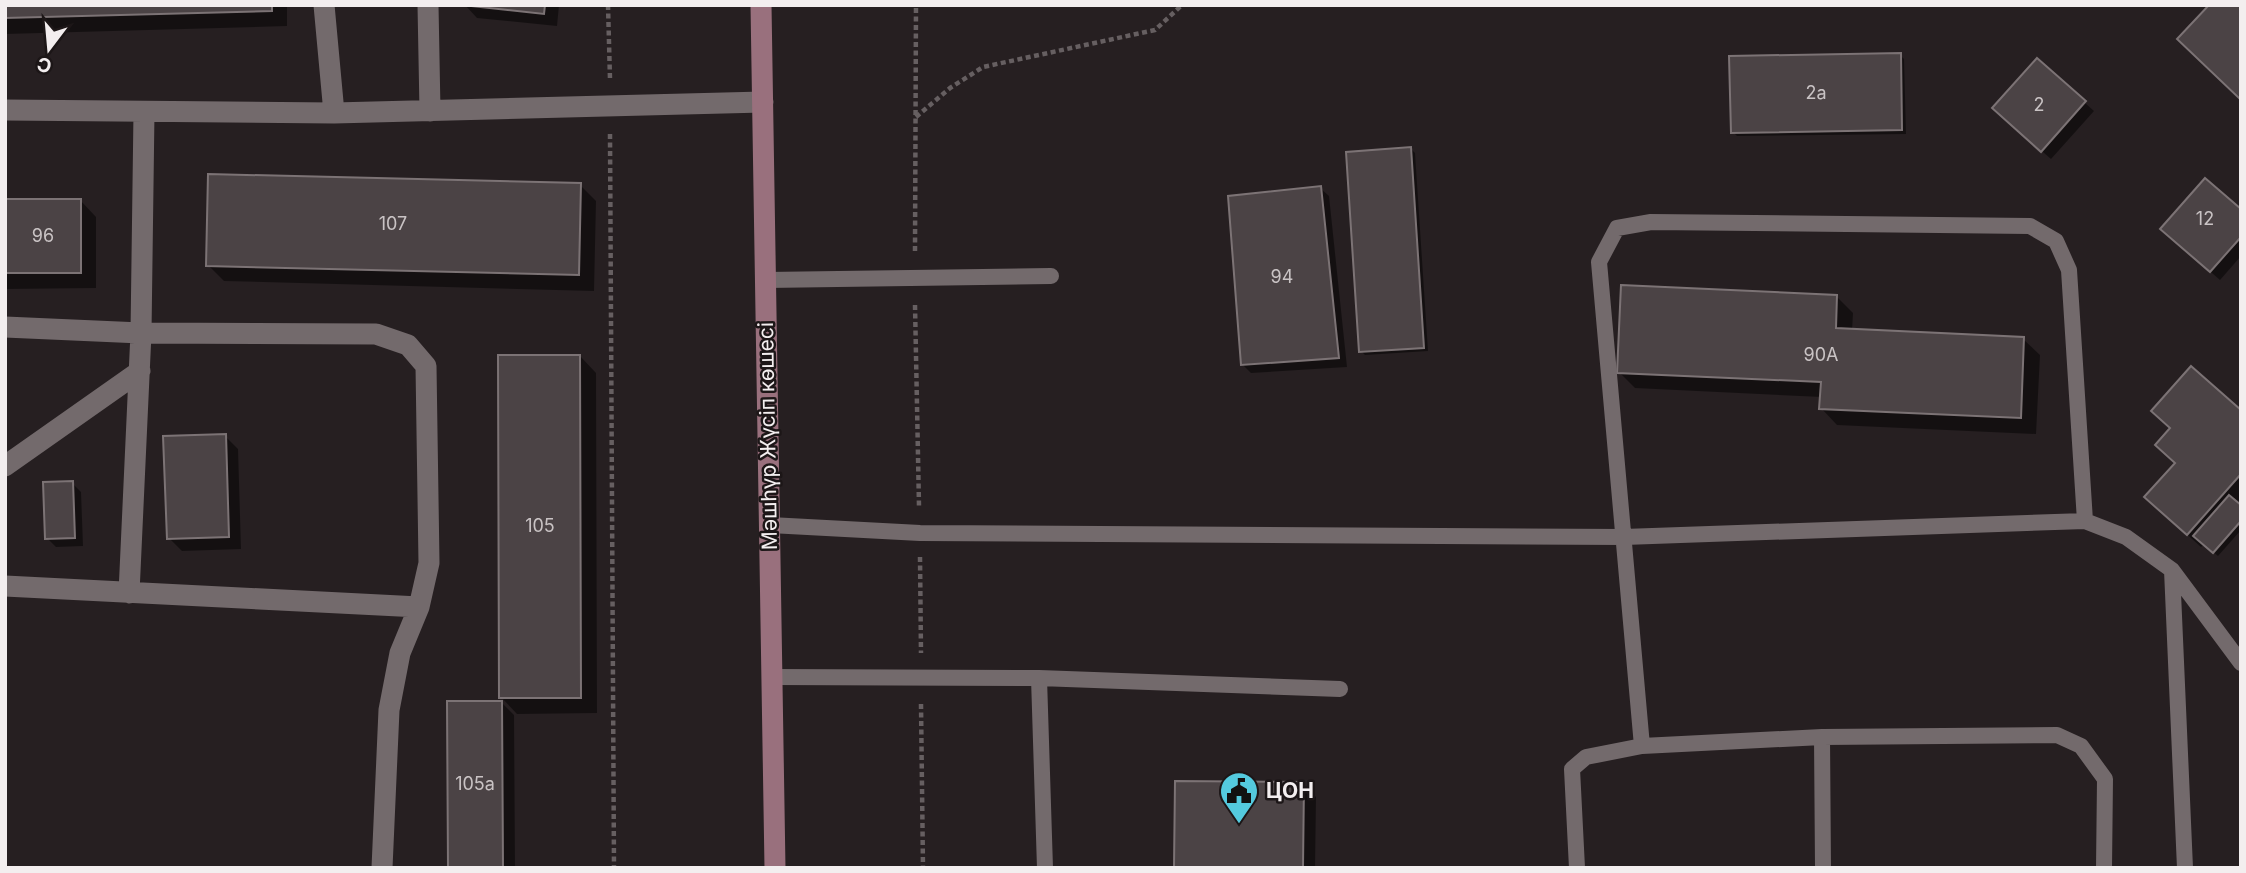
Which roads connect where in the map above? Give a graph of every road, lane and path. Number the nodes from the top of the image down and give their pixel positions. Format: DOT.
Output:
graph roads {
  1 [pos="324,5"];
  2 [pos="428,5"];
  3 [pos="608,5"];
  4 [pos="761,5"];
  5 [pos="916,5"];
  6 [pos="1182,5"];
  7 [pos="763,102"];
  8 [pos="610,106"];
  9 [pos="5,110"];
  10 [pos="144,111"];
  11 [pos="430,111"];
  12 [pos="334,113"];
  13 [pos="915,117"];
  14 [pos="915,276"];
  15 [pos="1051,276"];
  16 [pos="766,280"];
  17 [pos="5,327"];
  18 [pos="141,333"];
  19 [pos="140,371"];
  20 [pos="5,466"];
  21 [pos="2085,521"];
  22 [pos="770,525"];
  23 [pos="920,533"];
  24 [pos="1624,537"];
  25 [pos="2172,570"];
  26 [pos="5,586"];
  27 [pos="129,593"];
  28 [pos="419,607"];
  29 [pos="2241,663"];
  30 [pos="772,677"];
  31 [pos="921,677"];
  32 [pos="1039,678"];
  33 [pos="1339,689"];
  34 [pos="1822,737"];
  35 [pos="1642,746"];
  36 [pos="382,868"];
  37 [pos="614,868"];
  38 [pos="775,868"];
  39 [pos="923,868"];
  40 [pos="1045,868"];
  41 [pos="1577,868"];
  42 [pos="1823,868"];
  43 [pos="2104,868"];
  44 [pos="2185,868"];
  1 -- 12 [label="street"];
  2 -- 11 [label="street"];
  3 -- 8 [label="path"];
  4 -- 7 [label="main road, Мәшһүр Жүсіп көшесі"];
  5 -- 13 [label="path"];
  6 -- 13 [label="path"];
  7 -- 8 [label="street"];
  7 -- 16 [label="main road, Мәшһүр Жүсіп көшесі"];
  8 -- 11 [label="street"];
  8 -- 37 [label="path"];
  9 -- 10 [label="street"];
  10 -- 12 [label="street"];
  10 -- 18 [label="street"];
  11 -- 12 [label="street"];
  13 -- 14 [label="path"];
  14 -- 15 [label="lane"];
  14 -- 16 [label="lane"];
  14 -- 23 [label="path"];
  16 -- 22 [label="main road, Мәшһүр Жүсіп көшесі"];
  17 -- 18 [label="street"];
  18 -- 19 [label="street"];
  18 -- 28 [label="street"];
  19 -- 20 [label="street"];
  19 -- 27 [label="street"];
  21 -- 24 [label="lane"];
  21 -- 24 [label="lane"];
  21 -- 25 [label="lane"];
  22 -- 23 [label="lane"];
  22 -- 30 [label="main road, Мәшһүр Жүсіп көшесі"];
  23 -- 24 [label="lane"];
  23 -- 31 [label="path"];
  24 -- 35 [label="lane"];
  25 -- 29 [label="lane"];
  25 -- 44 [label="lane"];
  26 -- 27 [label="street"];
  27 -- 28 [label="street"];
  28 -- 36 [label="street"];
  30 -- 31 [label="lane"];
  30 -- 38 [label="main road, Мәшһүр Жүсіп көшесі"];
  31 -- 32 [label="lane"];
  31 -- 39 [label="path"];
  32 -- 33 [label="lane"];
  32 -- 40 [label="lane"];
  34 -- 35 [label="lane"];
  34 -- 42 [label="lane"];
  34 -- 43 [label="lane"];
  35 -- 41 [label="lane"];
}
